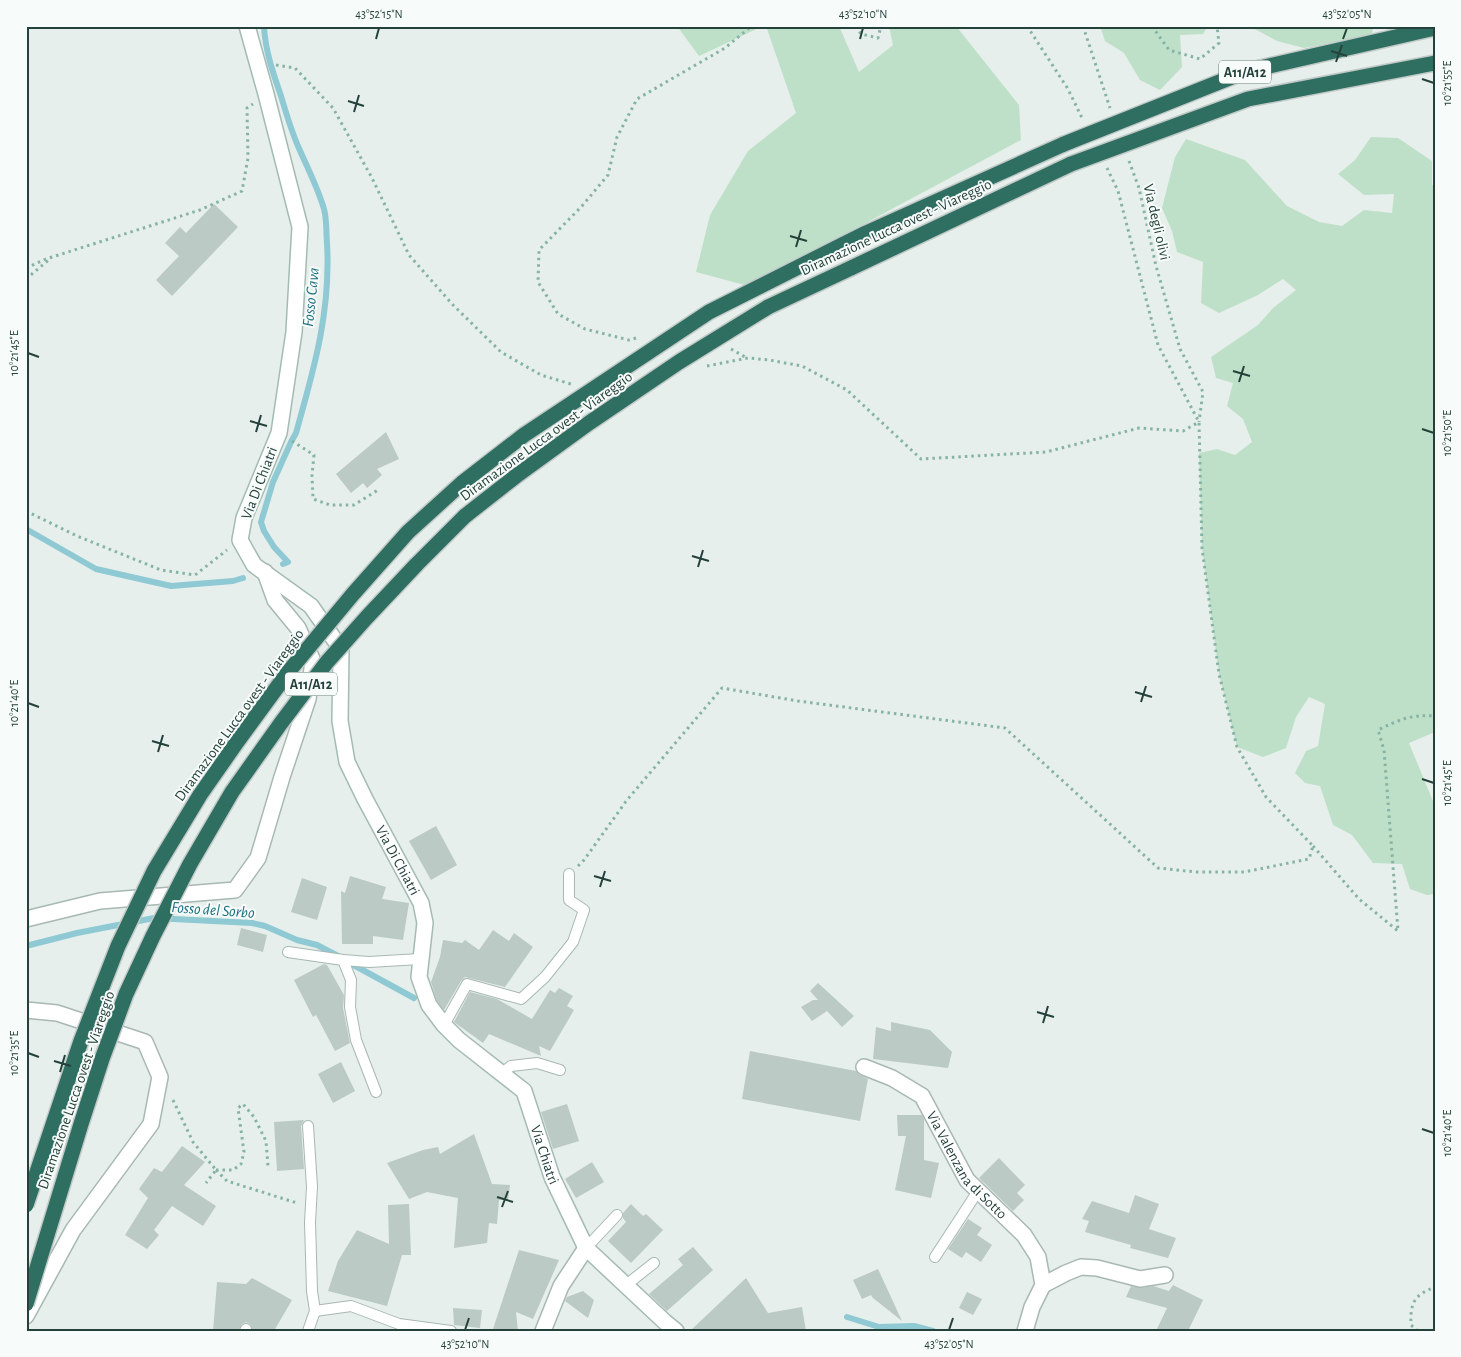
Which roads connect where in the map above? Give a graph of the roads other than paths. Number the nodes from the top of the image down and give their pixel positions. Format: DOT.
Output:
graph roads {
  1 [pos="247,26"];
  2 [pos="1435,28"];
  3 [pos="1435,63"];
  4 [pos="265,572"];
  5 [pos="569,874"];
  6 [pos="26,918"];
  7 [pos="288,952"];
  8 [pos="420,959"];
  9 [pos="343,960"];
  10 [pos="419,977"];
  11 [pos="26,1010"];
  12 [pos="444,1025"];
  13 [pos="864,1067"];
  14 [pos="560,1070"];
  15 [pos="501,1074"];
  16 [pos="376,1092"];
  17 [pos="308,1126"];
  18 [pos="978,1191"];
  19 [pos="26,1205"];
  20 [pos="617,1215"];
  21 [pos="586,1248"];
  22 [pos="935,1257"];
  23 [pos="654,1263"];
  24 [pos="1165,1275"];
  25 [pos="626,1285"];
  26 [pos="1043,1285"];
  27 [pos="26,1304"];
  28 [pos="316,1311"];
  29 [pos="26,1316"];
  30 [pos="308,1331"];
  31 [pos="451,1331"];
  32 [pos="543,1331"];
  33 [pos="676,1331"];
  34 [pos="1025,1331"];
  1 -- 4 [label="street, Via Di Chiatri"];
  2 -- 19 [label="highway, Diramazione Lucca ovest - Viareggio / A11/A12, bridge"];
  3 -- 27 [label="highway, Diramazione Lucca ovest - Viareggio / A11/A12, bridge"];
  4 -- 6 [label="street"];
  4 -- 8 [label="street, Via Di Chiatri"];
  5 -- 12 [label="lane"];
  7 -- 9 [label="lane"];
  8 -- 9 [label="lane"];
  8 -- 10 [label="street, Via Di Chiatri"];
  9 -- 16 [label="lane"];
  10 -- 12 [label="street, Via Chiatri"];
  11 -- 29 [label="street"];
  12 -- 15 [label="street, Via Chiatri"];
  13 -- 18 [label="street, Via Valenzana di Sotto"];
  14 -- 15 [label="lane"];
  15 -- 21 [label="street, Via Chiatri"];
  17 -- 28 [label="lane"];
  18 -- 22 [label="lane"];
  18 -- 26 [label="street, Via Valenzana di Sotto"];
  20 -- 21 [label="lane"];
  21 -- 25 [label="street, Via Chiatri"];
  21 -- 32 [label="street"];
  23 -- 25 [label="lane"];
  24 -- 26 [label="street"];
  25 -- 33 [label="street, Via Chiatri"];
  26 -- 34 [label="street"];
  28 -- 30 [label="lane"];
  28 -- 31 [label="lane"];
}
